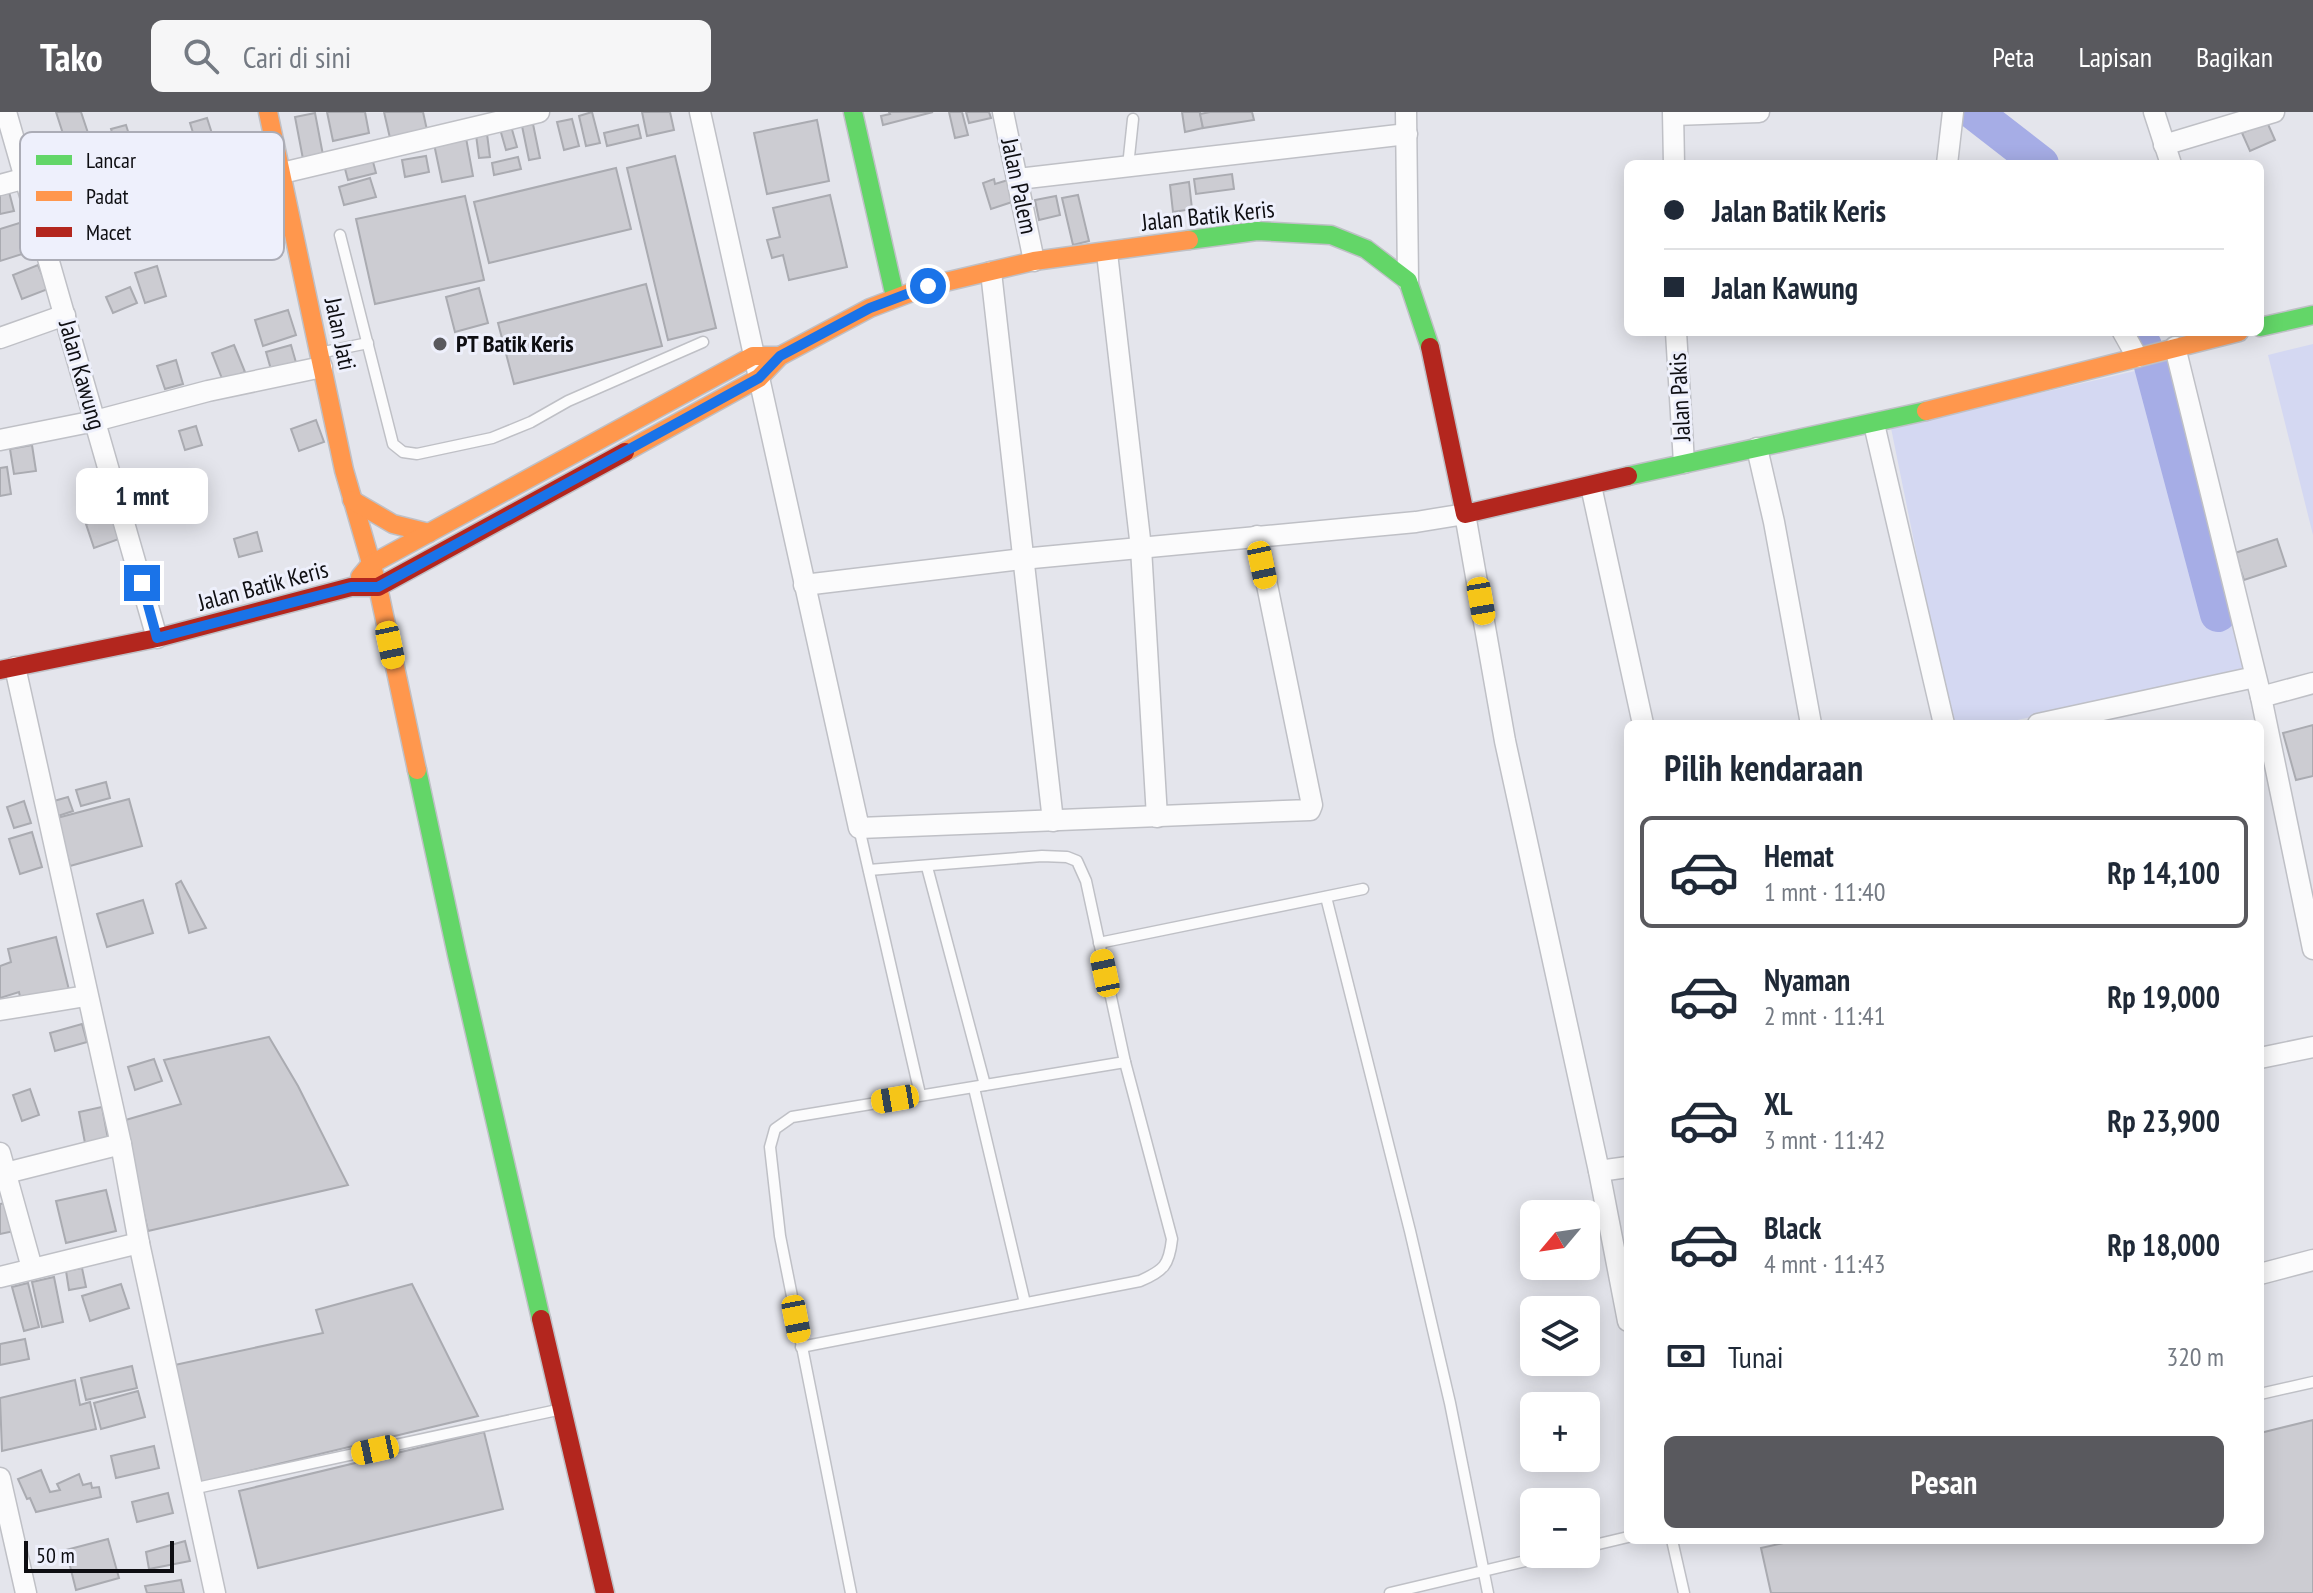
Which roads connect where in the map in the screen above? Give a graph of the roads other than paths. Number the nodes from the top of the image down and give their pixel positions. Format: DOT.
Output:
graph roads {
  1 [pos="6,112"];
  2 [pos="268,112"];
  3 [pos="539,112"];
  4 [pos="700,112"];
  5 [pos="853,112"];
  6 [pos="1003,112"];
  7 [pos="1406,112"];
  8 [pos="1759,112"];
  9 [pos="1953,112"];
  10 [pos="2154,112"];
  11 [pos="2274,112"];
  12 [pos="1674,114"];
  13 [pos="1133,119"];
  14 [pos="273,132"];
  15 [pos="1407,134"];
  16 [pos="2168,155"];
  17 [pos="20,158"];
  18 [pos="1674,160"];
  19 [pos="1947,160"];
  20 [pos="1128,166"];
  21 [pos="284,173"];
  22 [pos="1018,179"];
  23 [pos="20,180"];
  24 [pos="284,183"];
  25 [pos="0,185"];
  26 [pos="340,235"];
  27 [pos="1107,253"];
  28 [pos="49,260"];
  29 [pos="1034,261"];
  30 [pos="991,272"];
  31 [pos="1408,281"];
  32 [pos="895,297"];
  33 [pos="65,315"];
  34 [pos="2313,315"];
  35 [pos="2264,326"];
  36 [pos="1676,336"];
  37 [pos="2125,336"];
  38 [pos="2221,336"];
  39 [pos="0,338"];
  40 [pos="703,342"];
  41 [pos="368,343"];
  42 [pos="2175,347"];
  43 [pos="753,356"];
  44 [pos="780,356"];
  45 [pos="2137,357"];
  46 [pos="321,360"];
  47 [pos="759,378"];
  48 [pos="95,421"];
  49 [pos="629,423"];
  50 [pos="1874,424"];
  51 [pos="0,440"];
  52 [pos="640,444"];
  53 [pos="1757,448"];
  54 [pos="1684,463"];
  55 [pos="523,481"];
  56 [pos="1591,486"];
  57 [pos="352,500"];
  58 [pos="535,502"];
  59 [pos="1465,514"];
  60 [pos="429,533"];
  61 [pos="1257,536"];
  62 [pos="1141,548"];
  63 [pos="1022,559"];
  64 [pos="370,565"];
  65 [pos="804,585"];
  66 [pos="351,587"];
  67 [pos="378,587"];
  68 [pos="157,638"];
  69 [pos="8,669"];
  70 [pos="2313,683"];
  71 [pos="2258,687"];
  72 [pos="2095,718"];
  73 [pos="1642,720"];
  74 [pos="1810,720"];
  75 [pos="1943,720"];
  76 [pos="1157,817"];
  77 [pos="1053,821"];
  78 [pos="859,828"];
  79 [pos="927,867"];
  80 [pos="869,870"];
  81 [pos="1363,889"];
  82 [pos="1326,897"];
  83 [pos="1099,943"];
  84 [pos="2313,949"];
  85 [pos="86,996"];
  86 [pos="0,1010"];
  87 [pos="2313,1047"];
  88 [pos="2264,1057"];
  89 [pos="1125,1062"];
  90 [pos="980,1086"];
  91 [pos="920,1094"];
  92 [pos="121,1144"];
  93 [pos="3,1163"];
  94 [pos="1624,1168"];
  95 [pos="1599,1171"];
  96 [pos="139,1243"];
  97 [pos="2313,1260"];
  98 [pos="32,1268"];
  99 [pos="2264,1273"];
  100 [pos="0,1277"];
  101 [pos="1624,1300"];
  102 [pos="1025,1303"];
  103 [pos="801,1347"];
  104 [pos="2313,1382"];
  105 [pos="2264,1393"];
  106 [pos="564,1409"];
  107 [pos="0,1478"];
  108 [pos="192,1489"];
  109 [pos="1624,1538"];
  110 [pos="1600,1544"];
  111 [pos="1673,1544"];
  112 [pos="1520,1562"];
  113 [pos="1484,1571"];
  114 [pos="26,1593"];
  115 [pos="215,1593"];
  116 [pos="605,1593"];
  117 [pos="851,1593"];
  118 [pos="1390,1593"];
  119 [pos="1488,1593"];
  120 [pos="1684,1593"];
  1 -- 17 [label="street, Jalan Kawung"];
  2 -- 14 [label="street, Jalan Jati"];
  3 -- 21 [label="street"];
  4 -- 43 [label="street"];
  5 -- 32 [label="street"];
  6 -- 22 [label="street, Jalan Palem"];
  7 -- 15 [label="street"];
  8 -- 12 [label="street"];
  9 -- 19 [label="street"];
  10 -- 16 [label="street"];
  11 -- 16 [label="street"];
  12 -- 18 [label="street"];
  13 -- 20 [label="lane"];
  15 -- 20 [label="street"];
  15 -- 31 [label="street"];
  20 -- 22 [label="street"];
  22 -- 29 [label="street, Jalan Palem"];
  23 -- 25 [label="street"];
  24 -- 46 [label="street, Jalan Jati"];
  26 -- 41 [label="lane"];
  27 -- 29 [label="street, Jalan Batik Keris"];
  27 -- 31 [label="street, Jalan Batik Keris"];
  27 -- 62 [label="street"];
  28 -- 33 [label="street, Jalan Kawung"];
  29 -- 30 [label="street, Jalan Batik Keris"];
  30 -- 32 [label="street, Jalan Batik Keris"];
  30 -- 63 [label="street"];
  31 -- 59 [label="street"];
  32 -- 44 [label="street, Jalan Batik Keris"];
  33 -- 39 [label="street"];
  33 -- 48 [label="street, Jalan Kawung"];
  34 -- 35 [label="street"];
  36 -- 54 [label="street, Jalan Pakis"];
  37 -- 45 [label="street"];
  38 -- 42 [label="street"];
  40 -- 41 [label="lane"];
  41 -- 46 [label="lane"];
  42 -- 45 [label="street"];
  42 -- 71 [label="street"];
  43 -- 44 [label="street"];
  43 -- 47 [label="street"];
  43 -- 49 [label="street"];
  44 -- 47 [label="street"];
  45 -- 50 [label="street"];
  46 -- 48 [label="street"];
  46 -- 57 [label="street, Jalan Jati"];
  47 -- 52 [label="street"];
  47 -- 65 [label="street"];
  48 -- 51 [label="street"];
  48 -- 68 [label="street, Jalan Kawung"];
  49 -- 52 [label="street"];
  49 -- 55 [label="street"];
  50 -- 53 [label="street"];
  50 -- 75 [label="street"];
  52 -- 58 [label="street"];
  53 -- 54 [label="street"];
  53 -- 74 [label="street"];
  54 -- 56 [label="street"];
  55 -- 58 [label="street"];
  55 -- 60 [label="street"];
  56 -- 59 [label="street"];
  56 -- 73 [label="street"];
  57 -- 60 [label="street"];
  57 -- 64 [label="street, Jalan Jati"];
  58 -- 67 [label="street"];
  59 -- 61 [label="street"];
  59 -- 95 [label="street"];
  60 -- 64 [label="street"];
  61 -- 62 [label="street"];
  61 -- 76 [label="street"];
  62 -- 63 [label="street"];
  62 -- 76 [label="street"];
  63 -- 65 [label="street"];
  63 -- 77 [label="street"];
  64 -- 66 [label="street, Jalan Batik Keris"];
  64 -- 67 [label="street, Jalan Jati"];
  65 -- 78 [label="street"];
  66 -- 67 [label="street, Jalan Batik Keris"];
  66 -- 68 [label="street, Jalan Batik Keris"];
  67 -- 106 [label="street, Jalan Jati"];
  68 -- 69 [label="street, Jalan Batik Keris"];
  69 -- 85 [label="street"];
  70 -- 71 [label="street"];
  71 -- 72 [label="street"];
  71 -- 84 [label="street"];
  76 -- 77 [label="street"];
  77 -- 78 [label="street"];
  78 -- 80 [label="lane"];
  79 -- 80 [label="lane"];
  79 -- 83 [label="lane"];
  79 -- 90 [label="lane"];
  80 -- 91 [label="lane"];
  81 -- 82 [label="lane"];
  82 -- 83 [label="lane"];
  82 -- 113 [label="lane"];
  83 -- 89 [label="lane"];
  85 -- 86 [label="street"];
  85 -- 92 [label="street"];
  87 -- 88 [label="street"];
  89 -- 90 [label="lane"];
  89 -- 102 [label="lane"];
  90 -- 91 [label="lane"];
  90 -- 102 [label="lane"];
  91 -- 103 [label="lane"];
  92 -- 93 [label="street"];
  92 -- 96 [label="street"];
  93 -- 98 [label="street"];
  94 -- 95 [label="street"];
  95 -- 101 [label="street"];
  96 -- 98 [label="street"];
  96 -- 108 [label="street"];
  97 -- 99 [label="street"];
  98 -- 100 [label="street"];
  102 -- 103 [label="lane"];
  103 -- 117 [label="lane"];
  104 -- 105 [label="lane"];
  106 -- 108 [label="lane"];
  106 -- 116 [label="street, Jalan Jati"];
  107 -- 114 [label="street"];
  108 -- 115 [label="street"];
  109 -- 110 [label="lane"];
  111 -- 120 [label="lane"];
  112 -- 113 [label="lane"];
  113 -- 118 [label="lane"];
  113 -- 119 [label="lane"];
}
